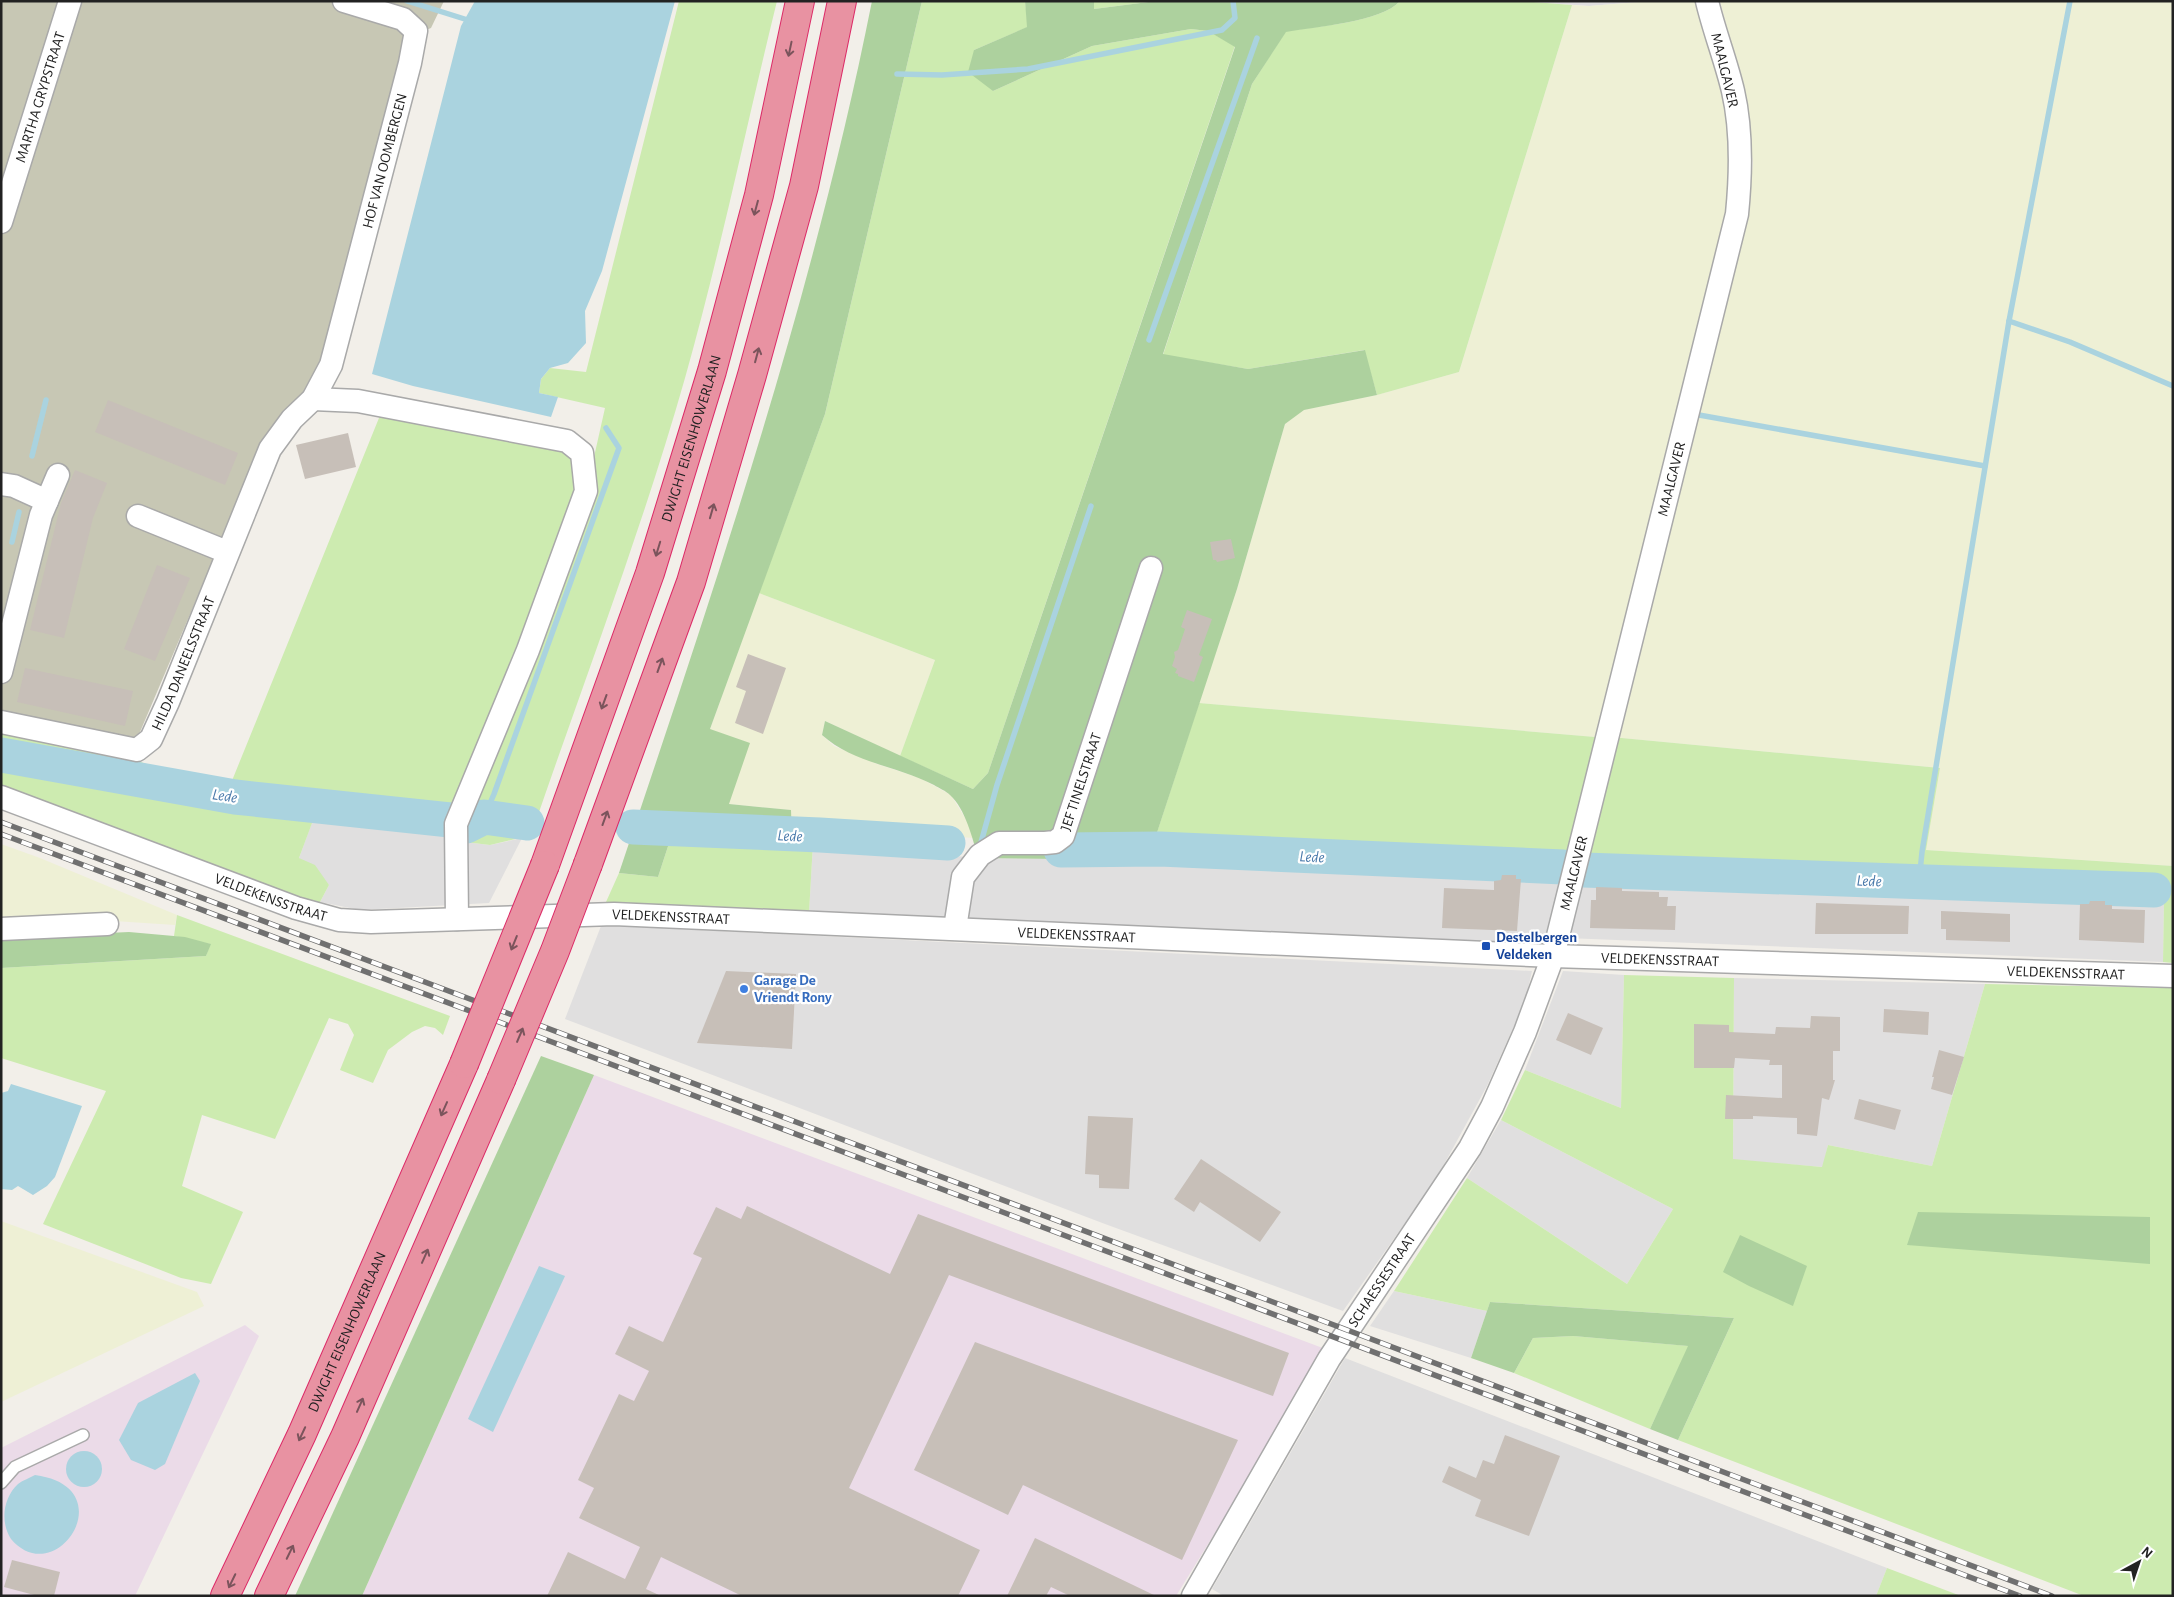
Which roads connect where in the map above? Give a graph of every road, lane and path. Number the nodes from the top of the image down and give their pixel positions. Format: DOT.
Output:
graph roads {
  1 [pos="70,1"];
  2 [pos="344,1"];
  3 [pos="800,1"];
  4 [pos="842,1"];
  5 [pos="1707,1"];
  6 [pos="1,222"];
  7 [pos="331,365"];
  8 [pos="313,399"];
  9 [pos="58,475"];
  10 [pos="1,484"];
  11 [pos="47,501"];
  12 [pos="138,516"];
  13 [pos="227,552"];
  14 [pos="1151,568"];
  15 [pos="1,672"];
  16 [pos="1,722"];
  17 [pos="1,797"];
  18 [pos="456,919"];
  19 [pos="107,924"];
  20 [pos="955,928"];
  21 [pos="1,930"];
  22 [pos="1553,956"];
  23 [pos="2173,976"];
  24 [pos="82,1435"];
  25 [pos="1,1483"];
  26 [pos="224,1596"];
  27 [pos="269,1596"];
  28 [pos="1193,1596"];
  1 -- 6 [label="street, MARTHA GRYPSTRAAT"];
  2 -- 7 [label="street, HOF VAN OOMBERGEN"];
  3 -- 26 [label="highway, DWIGHT EISENHOWERLAAN, one-way, bridge"];
  27 -- 4 [label="highway, one-way, bridge"];
  5 -- 22 [label="street, MAALGAVER"];
  7 -- 8 [label="street, HILDA DANEELSSTRAAT"];
  8 -- 13 [label="street, HILDA DANEELSSTRAAT"];
  8 -- 18 [label="street"];
  9 -- 11 [label="street"];
  10 -- 11 [label="street"];
  11 -- 15 [label="street"];
  12 -- 13 [label="street"];
  13 -- 16 [label="street, HILDA DANEELSSTRAAT"];
  14 -- 20 [label="street, JEF TINELSTRAAT"];
  17 -- 18 [label="street, VELDEKENSSTRAAT"];
  18 -- 20 [label="street, VELDEKENSSTRAAT"];
  19 -- 21 [label="street"];
  20 -- 22 [label="street, VELDEKENSSTRAAT"];
  22 -- 23 [label="street, VELDEKENSSTRAAT"];
  22 -- 28 [label="street, SCHAESSESTRAAT"];
  24 -- 25 [label="lane"];
}
